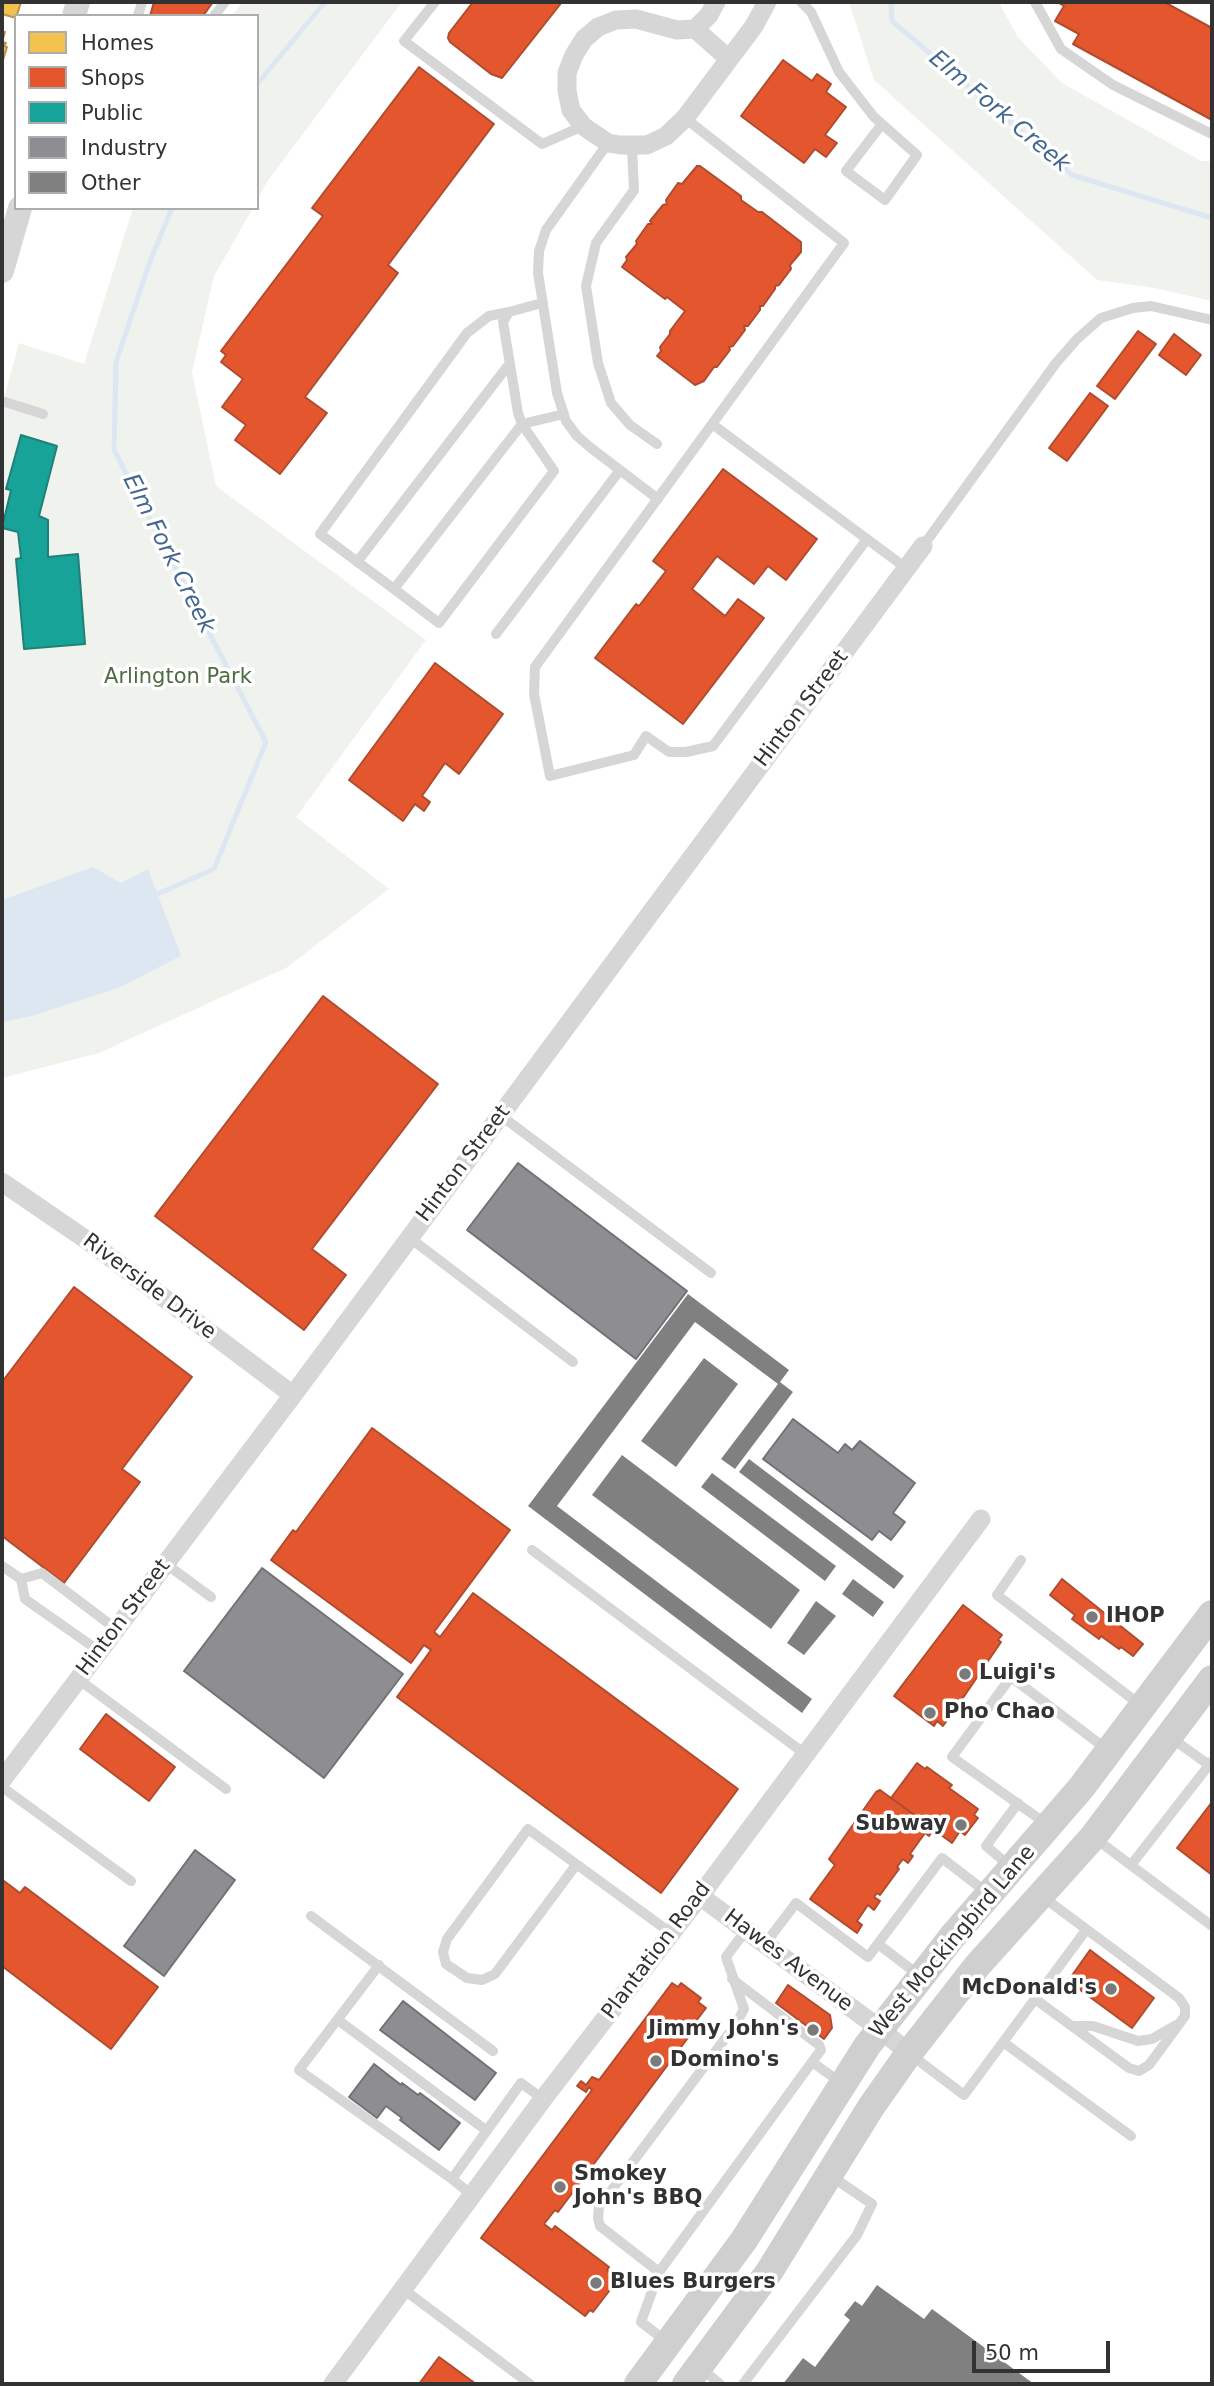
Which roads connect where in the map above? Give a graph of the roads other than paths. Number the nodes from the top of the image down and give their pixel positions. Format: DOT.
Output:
graph roads {
  1 [pos="435,2"];
  2 [pos="716,2"];
  3 [pos="767,2"];
  4 [pos="801,2"];
  5 [pos="1035,2"];
  6 [pos="695,29"];
  7 [pos="729,59"];
  8 [pos="685,118"];
  9 [pos="882,124"];
  10 [pos="583,126"];
  11 [pos="1212,134"];
  12 [pos="608,143"];
  13 [pos="632,147"];
  14 [pos="19,210"];
  15 [pos="2,271"];
  16 [pos="542,303"];
  17 [pos="509,312"];
  18 [pos="1212,320"];
  19 [pos="510,363"];
  20 [pos="2,401"];
  21 [pos="43,414"];
  22 [pos="564,414"];
  23 [pos="522,424"];
  24 [pos="712,424"];
  25 [pos="657,444"];
  26 [pos="620,470"];
  27 [pos="658,499"];
  28 [pos="867,539"];
  29 [pos="923,546"];
  30 [pos="357,562"];
  31 [pos="906,568"];
  32 [pos="394,589"];
  33 [pos="495,634"];
  34 [pos="500,1115"];
  35 [pos="2,1182"];
  36 [pos="410,1238"];
  37 [pos="711,1273"];
  38 [pos="573,1362"];
  39 [pos="293,1395"];
  40 [pos="984,1515"];
  41 [pos="532,1550"];
  42 [pos="1021,1560"];
  43 [pos="166,1564"];
  44 [pos="2,1566"];
  45 [pos="21,1579"];
  46 [pos="211,1597"];
  47 [pos="1212,1614"];
  48 [pos="116,1629"];
  49 [pos="99,1651"];
  50 [pos="78,1679"];
  51 [pos="1212,1679"];
  52 [pos="1140,1710"];
  53 [pos="1170,1737"];
  54 [pos="1109,1751"];
  55 [pos="805,1754"];
  56 [pos="1210,1763"];
  57 [pos="2,1780"];
  58 [pos="2,1787"];
  59 [pos="226,1789"];
  60 [pos="1018,1803"];
  61 [pos="1049,1826"];
  62 [pos="1093,1837"];
  63 [pos="576,1865"];
  64 [pos="1131,1865"];
  65 [pos="1013,1868"];
  66 [pos="131,1881"];
  67 [pos="989,1895"];
  68 [pos="700,1896"];
  69 [pos="1042,1896"];
  70 [pos="311,1916"];
  71 [pos="1212,1926"];
  72 [pos="746,1930"];
  73 [pos="1086,1930"];
  74 [pos="671,1933"];
  75 [pos="765,1944"];
  76 [pos="878,1944"];
  77 [pos="379,1965"];
  78 [pos="921,1976"];
  79 [pos="732,1979"];
  80 [pos="1035,1999"];
  81 [pos="338,2020"];
  82 [pos="1181,2022"];
  83 [pos="1072,2026"];
  84 [pos="880,2029"];
  85 [pos="1003,2042"];
  86 [pos="493,2051"];
  87 [pos="909,2053"];
  88 [pos="812,2062"];
  89 [pos="842,2084"];
  90 [pos="543,2099"];
  91 [pos="487,2131"];
  92 [pos="1131,2136"];
  93 [pos="830,2176"];
  94 [pos="452,2179"];
  95 [pos="472,2195"];
  96 [pos="659,2272"];
  97 [pos="403,2289"];
  98 [pos="668,2343"];
  99 [pos="701,2378"];
  100 [pos="333,2384"];
  101 [pos="530,2384"];
  102 [pos="638,2384"];
  103 [pos="743,2384"];
  1 -- 10 [label="lane"];
  2 -- 6 [label="street"];
  3 -- 7 [label="street"];
  4 -- 9 [label="lane"];
  5 -- 11 [label="lane"];
  6 -- 7 [label="street"];
  6 -- 10 [label="street"];
  7 -- 8 [label="street"];
  8 -- 13 [label="street"];
  8 -- 24 [label="lane"];
  9 -- 9 [label="lane"];
  10 -- 12 [label="street"];
  12 -- 13 [label="street"];
  12 -- 16 [label="lane"];
  13 -- 25 [label="lane"];
  14 -- 15 [label="street"];
  16 -- 17 [label="lane"];
  16 -- 22 [label="lane"];
  17 -- 19 [label="lane"];
  17 -- 30 [label="lane"];
  18 -- 29 [label="lane"];
  19 -- 23 [label="lane"];
  19 -- 30 [label="lane"];
  20 -- 21 [label="lane"];
  22 -- 23 [label="lane"];
  22 -- 26 [label="lane"];
  23 -- 32 [label="lane"];
  23 -- 32 [label="lane"];
  24 -- 27 [label="lane"];
  24 -- 28 [label="lane"];
  26 -- 27 [label="lane"];
  26 -- 33 [label="lane"];
  27 -- 28 [label="lane"];
  28 -- 31 [label="lane"];
  29 -- 31 [label="street, Hinton Street"];
  30 -- 32 [label="lane"];
  31 -- 34 [label="street, Hinton Street"];
  34 -- 36 [label="street, Hinton Street"];
  34 -- 37 [label="lane"];
  35 -- 39 [label="street, Riverside Drive"];
  36 -- 38 [label="lane"];
  36 -- 39 [label="street, Hinton Street"];
  39 -- 43 [label="street, Hinton Street"];
  40 -- 55 [label="street, Plantation Road"];
  41 -- 55 [label="lane"];
  42 -- 52 [label="lane"];
  43 -- 46 [label="lane"];
  43 -- 48 [label="street, Hinton Street"];
  44 -- 45 [label="lane"];
  45 -- 48 [label="lane"];
  45 -- 49 [label="lane"];
  47 -- 52 [label="main road, West Mockingbird Lane"];
  48 -- 49 [label="street, Hinton Street"];
  49 -- 50 [label="street, Hinton Street"];
  50 -- 57 [label="street, Hinton Street"];
  50 -- 59 [label="lane"];
  51 -- 53 [label="main road, West Mockingbird Lane"];
  52 -- 53 [label="main road"];
  52 -- 54 [label="main road, West Mockingbird Lane"];
  53 -- 56 [label="lane"];
  53 -- 62 [label="main road, West Mockingbird Lane"];
  54 -- 60 [label="lane"];
  54 -- 61 [label="main road, West Mockingbird Lane"];
  55 -- 68 [label="street, Plantation Road"];
  56 -- 64 [label="lane"];
  58 -- 66 [label="lane"];
  60 -- 61 [label="lane"];
  60 -- 65 [label="lane"];
  61 -- 65 [label="main road, West Mockingbird Lane"];
  62 -- 64 [label="lane"];
  62 -- 69 [label="main road, West Mockingbird Lane"];
  63 -- 63 [label="lane"];
  63 -- 74 [label="lane"];
  64 -- 71 [label="lane"];
  65 -- 67 [label="main road, West Mockingbird Lane"];
  67 -- 76 [label="lane"];
  67 -- 78 [label="main road, West Mockingbird Lane"];
  68 -- 72 [label="street, Hawes Avenue"];
  68 -- 74 [label="street, Plantation Road"];
  69 -- 73 [label="lane"];
  69 -- 87 [label="main road, West Mockingbird Lane"];
  70 -- 77 [label="lane"];
  72 -- 75 [label="street, Hawes Avenue"];
  72 -- 79 [label="lane"];
  73 -- 80 [label="lane"];
  73 -- 82 [label="lane"];
  74 -- 90 [label="street, Plantation Road"];
  75 -- 76 [label="lane"];
  75 -- 84 [label="street, Hawes Avenue"];
  76 -- 78 [label="lane"];
  77 -- 81 [label="lane"];
  77 -- 86 [label="lane"];
  78 -- 84 [label="main road, West Mockingbird Lane"];
  79 -- 88 [label="lane"];
  79 -- 96 [label="lane"];
  80 -- 83 [label="lane"];
  80 -- 85 [label="lane"];
  81 -- 91 [label="lane"];
  81 -- 94 [label="lane"];
  82 -- 83 [label="lane"];
  82 -- 83 [label="lane"];
  84 -- 87 [label="street, Hawes Avenue"];
  84 -- 89 [label="main road, West Mockingbird Lane"];
  85 -- 87 [label="lane"];
  85 -- 92 [label="lane"];
  87 -- 93 [label="main road, West Mockingbird Lane"];
  88 -- 89 [label="lane"];
  88 -- 96 [label="lane"];
  89 -- 98 [label="main road, West Mockingbird Lane"];
  90 -- 91 [label="lane"];
  90 -- 95 [label="street, Plantation Road"];
  91 -- 94 [label="lane"];
  93 -- 99 [label="main road, West Mockingbird Lane"];
  93 -- 103 [label="lane"];
  94 -- 95 [label="lane"];
  95 -- 97 [label="street, Plantation Road"];
  96 -- 98 [label="lane"];
  97 -- 100 [label="street, Plantation Road"];
  97 -- 101 [label="lane"];
  98 -- 99 [label="main road"];
  98 -- 102 [label="main road, West Mockingbird Lane"];
}
